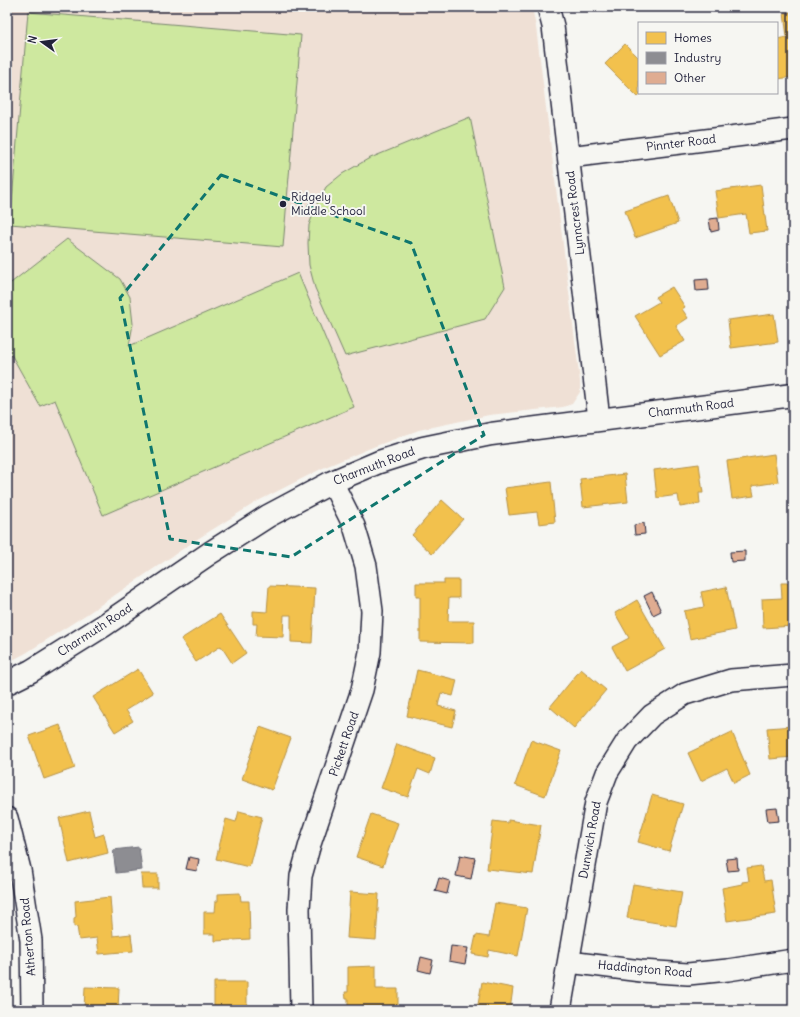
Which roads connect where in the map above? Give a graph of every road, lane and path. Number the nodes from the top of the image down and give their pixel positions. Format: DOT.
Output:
graph roads {
  1 [pos="548,7"];
  2 [pos="793,129"];
  3 [pos="569,157"];
  4 [pos="793,395"];
  5 [pos="599,419"];
  6 [pos="332,482"];
  7 [pos="793,675"];
  8 [pos="7,683"];
  9 [pos="7,818"];
  10 [pos="793,960"];
  11 [pos="569,962"];
  12 [pos="32,1010"];
  13 [pos="301,1010"];
  14 [pos="560,1010"];
  1 -- 3 [label="street, Lynncrest Road"];
  2 -- 3 [label="street, Pinnter Road"];
  3 -- 5 [label="street, Lynncrest Road"];
  4 -- 5 [label="street, Charmuth Road"];
  5 -- 6 [label="street, Charmuth Road"];
  6 -- 8 [label="street, Charmuth Road"];
  6 -- 13 [label="street, Pickett Road"];
  7 -- 11 [label="street, Dunwich Road"];
  9 -- 12 [label="street, Atherton Road"];
  10 -- 11 [label="street, Haddington Road"];
  11 -- 14 [label="street, Dunwich Road"];
}
